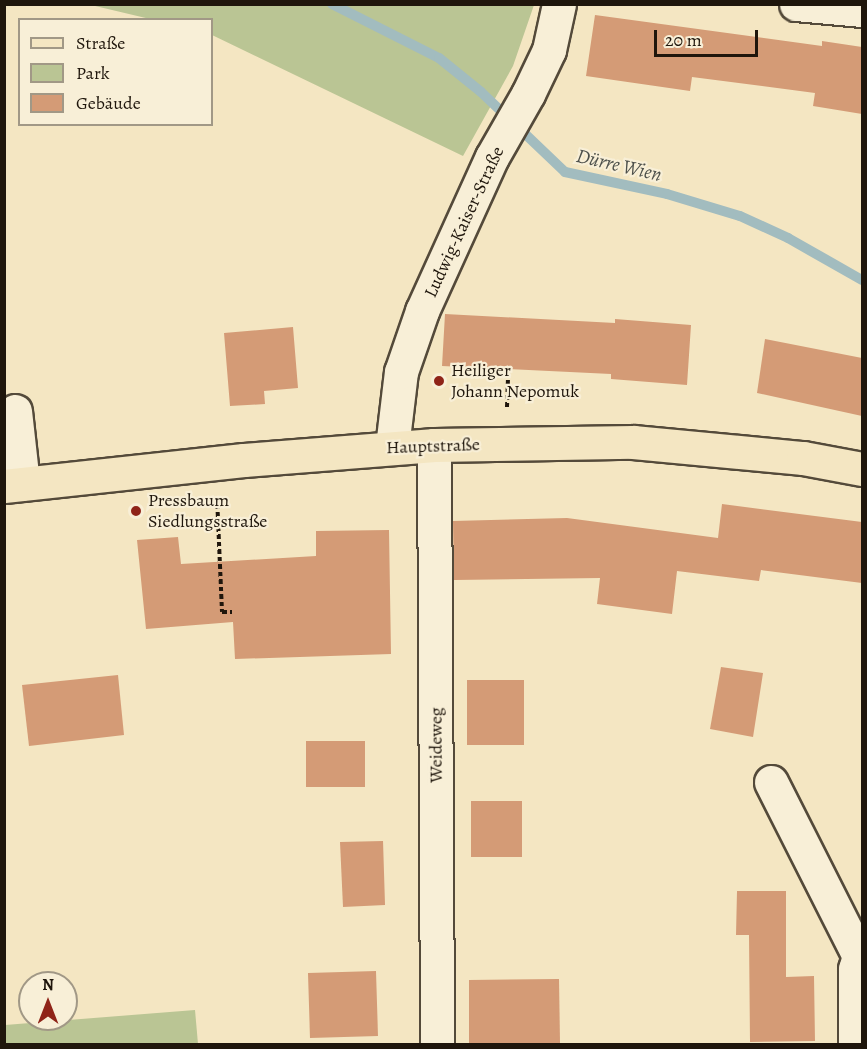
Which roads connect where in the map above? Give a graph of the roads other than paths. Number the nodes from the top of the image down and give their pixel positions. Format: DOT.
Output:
graph roads {
  1 [pos="559,4"];
  2 [pos="796,4"];
  3 [pos="862,10"];
  4 [pos="15,411"];
  5 [pos="434,445"];
  6 [pos="392,447"];
  7 [pos="862,469"];
  8 [pos="14,485"];
  9 [pos="771,782"];
  10 [pos="861,955"];
  11 [pos="437,1044"];
  12 [pos="855,1044"];
  1 -- 6 [label="street, Ludwig-Kaiser-Straße"];
  2 -- 3 [label="street"];
  4 -- 8 [label="street"];
  5 -- 6 [label="main road, Hauptstraße"];
  5 -- 7 [label="main road, Hauptstraße"];
  5 -- 11 [label="street, Weideweg"];
  6 -- 8 [label="main road, Hauptstraße"];
  9 -- 10 [label="street"];
  10 -- 12 [label="street"];
}
